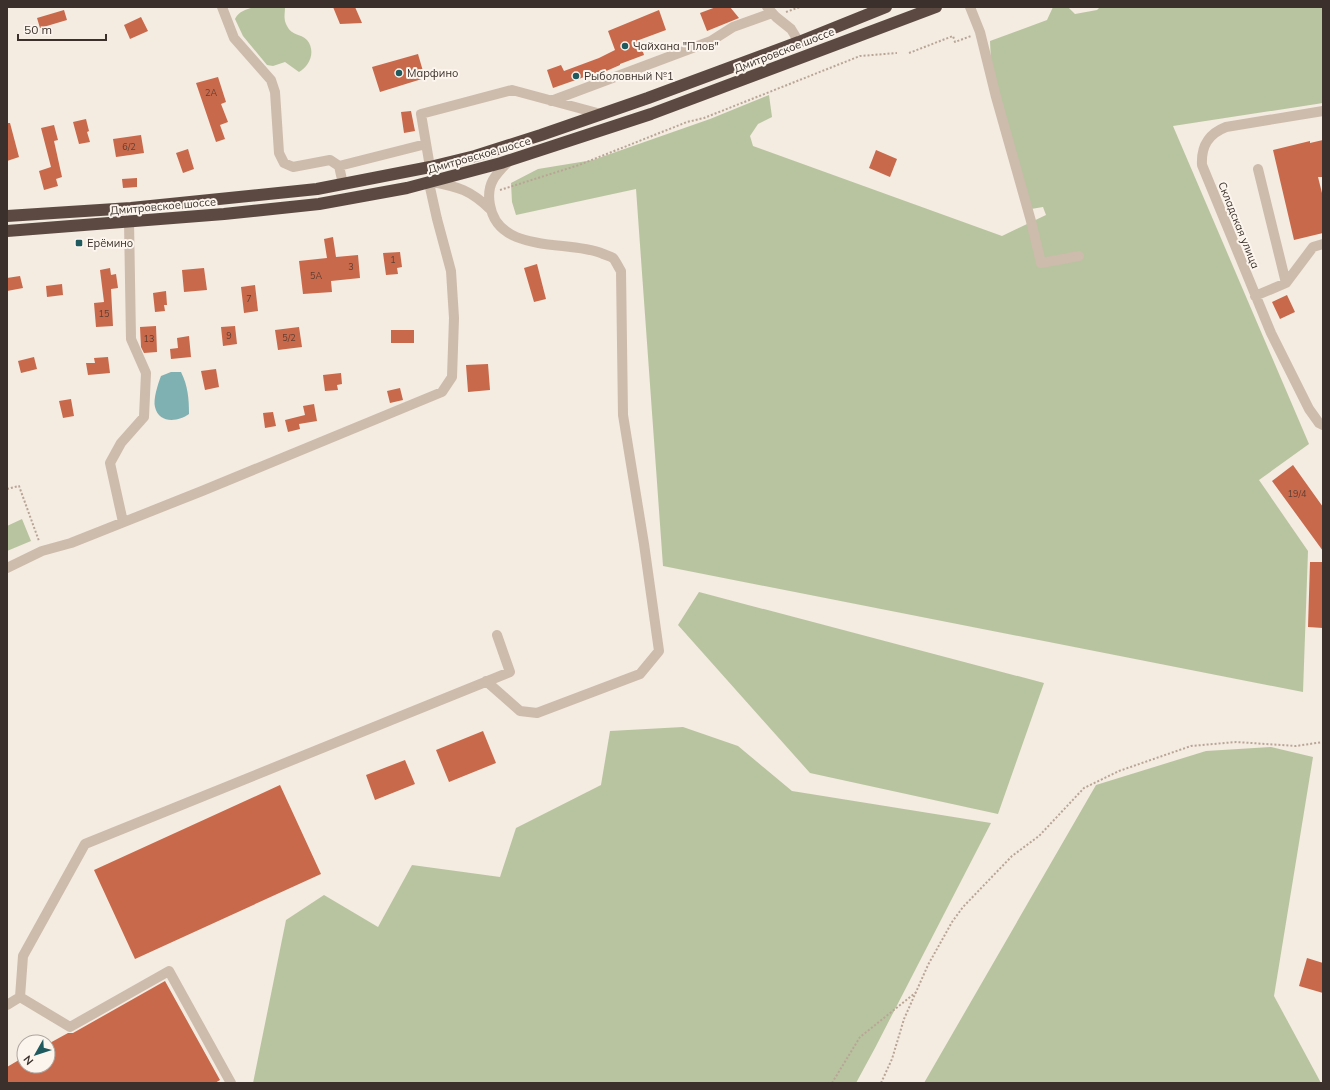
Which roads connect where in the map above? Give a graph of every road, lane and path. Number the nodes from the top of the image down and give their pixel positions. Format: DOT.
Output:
graph roads {
  1 [pos="222,7"];
  2 [pos="886,7"];
  3 [pos="936,7"];
  4 [pos="970,7"];
  5 [pos="770,10"];
  6 [pos="980,32"];
  7 [pos="799,42"];
  8 [pos="897,52"];
  9 [pos="909,53"];
  10 [pos="551,101"];
  11 [pos="1323,111"];
  12 [pos="601,114"];
  13 [pos="426,144"];
  14 [pos="509,160"];
  15 [pos="339,166"];
  16 [pos="430,167"];
  17 [pos="1258,169"];
  18 [pos="431,182"];
  19 [pos="343,184"];
  20 [pos="488,194"];
  21 [pos="490,209"];
  22 [pos="7,216"];
  23 [pos="129,221"];
  24 [pos="7,231"];
  25 [pos="1323,244"];
  26 [pos="1079,256"];
  27 [pos="1286,283"];
  28 [pos="1255,296"];
  29 [pos="1323,425"];
  30 [pos="7,489"];
  31 [pos="123,522"];
  32 [pos="42,551"];
  33 [pos="7,568"];
  34 [pos="496,635"];
  35 [pos="486,681"];
  36 [pos="1323,742"];
  37 [pos="916,992"];
  38 [pos="20,998"];
  39 [pos="7,1005"];
  40 [pos="231,1083"];
  41 [pos="832,1083"];
  42 [pos="881,1083"];
  1 -- 15 [label="street"];
  2 -- 7 [label="highway, Дмитровское шоссе"];
  3 -- 14 [label="highway, Дмитровское шоссе"];
  4 -- 6 [label="street"];
  5 -- 7 [label="street"];
  5 -- 10 [label="street"];
  6 -- 9 [label="path"];
  6 -- 26 [label="street"];
  7 -- 12 [label="highway, Дмитровское шоссе"];
  8 -- 20 [label="path"];
  10 -- 12 [label="street"];
  10 -- 13 [label="street"];
  11 -- 28 [label="street, Складская улица"];
  12 -- 16 [label="highway, Дмитровское шоссе"];
  13 -- 15 [label="street"];
  13 -- 16 [label="street"];
  14 -- 18 [label="highway, Дмитровское шоссе"];
  14 -- 20 [label="street"];
  15 -- 19 [label="street"];
  16 -- 19 [label="highway, Дмитровское шоссе"];
  17 -- 27 [label="street"];
  18 -- 21 [label="street"];
  18 -- 23 [label="highway, Дмитровское шоссе"];
  18 -- 31 [label="street"];
  19 -- 22 [label="highway, Дмитровское шоссе"];
  20 -- 21 [label="street"];
  21 -- 35 [label="street"];
  23 -- 24 [label="highway, Дмитровское шоссе"];
  23 -- 31 [label="street"];
  25 -- 27 [label="street"];
  27 -- 28 [label="street"];
  28 -- 29 [label="street, Складская улица"];
  30 -- 32 [label="path"];
  31 -- 32 [label="street"];
  32 -- 33 [label="street"];
  34 -- 35 [label="street"];
  35 -- 38 [label="street"];
  36 -- 37 [label="path"];
  37 -- 41 [label="path"];
  37 -- 42 [label="path"];
  38 -- 39 [label="street"];
  38 -- 40 [label="street"];
}
